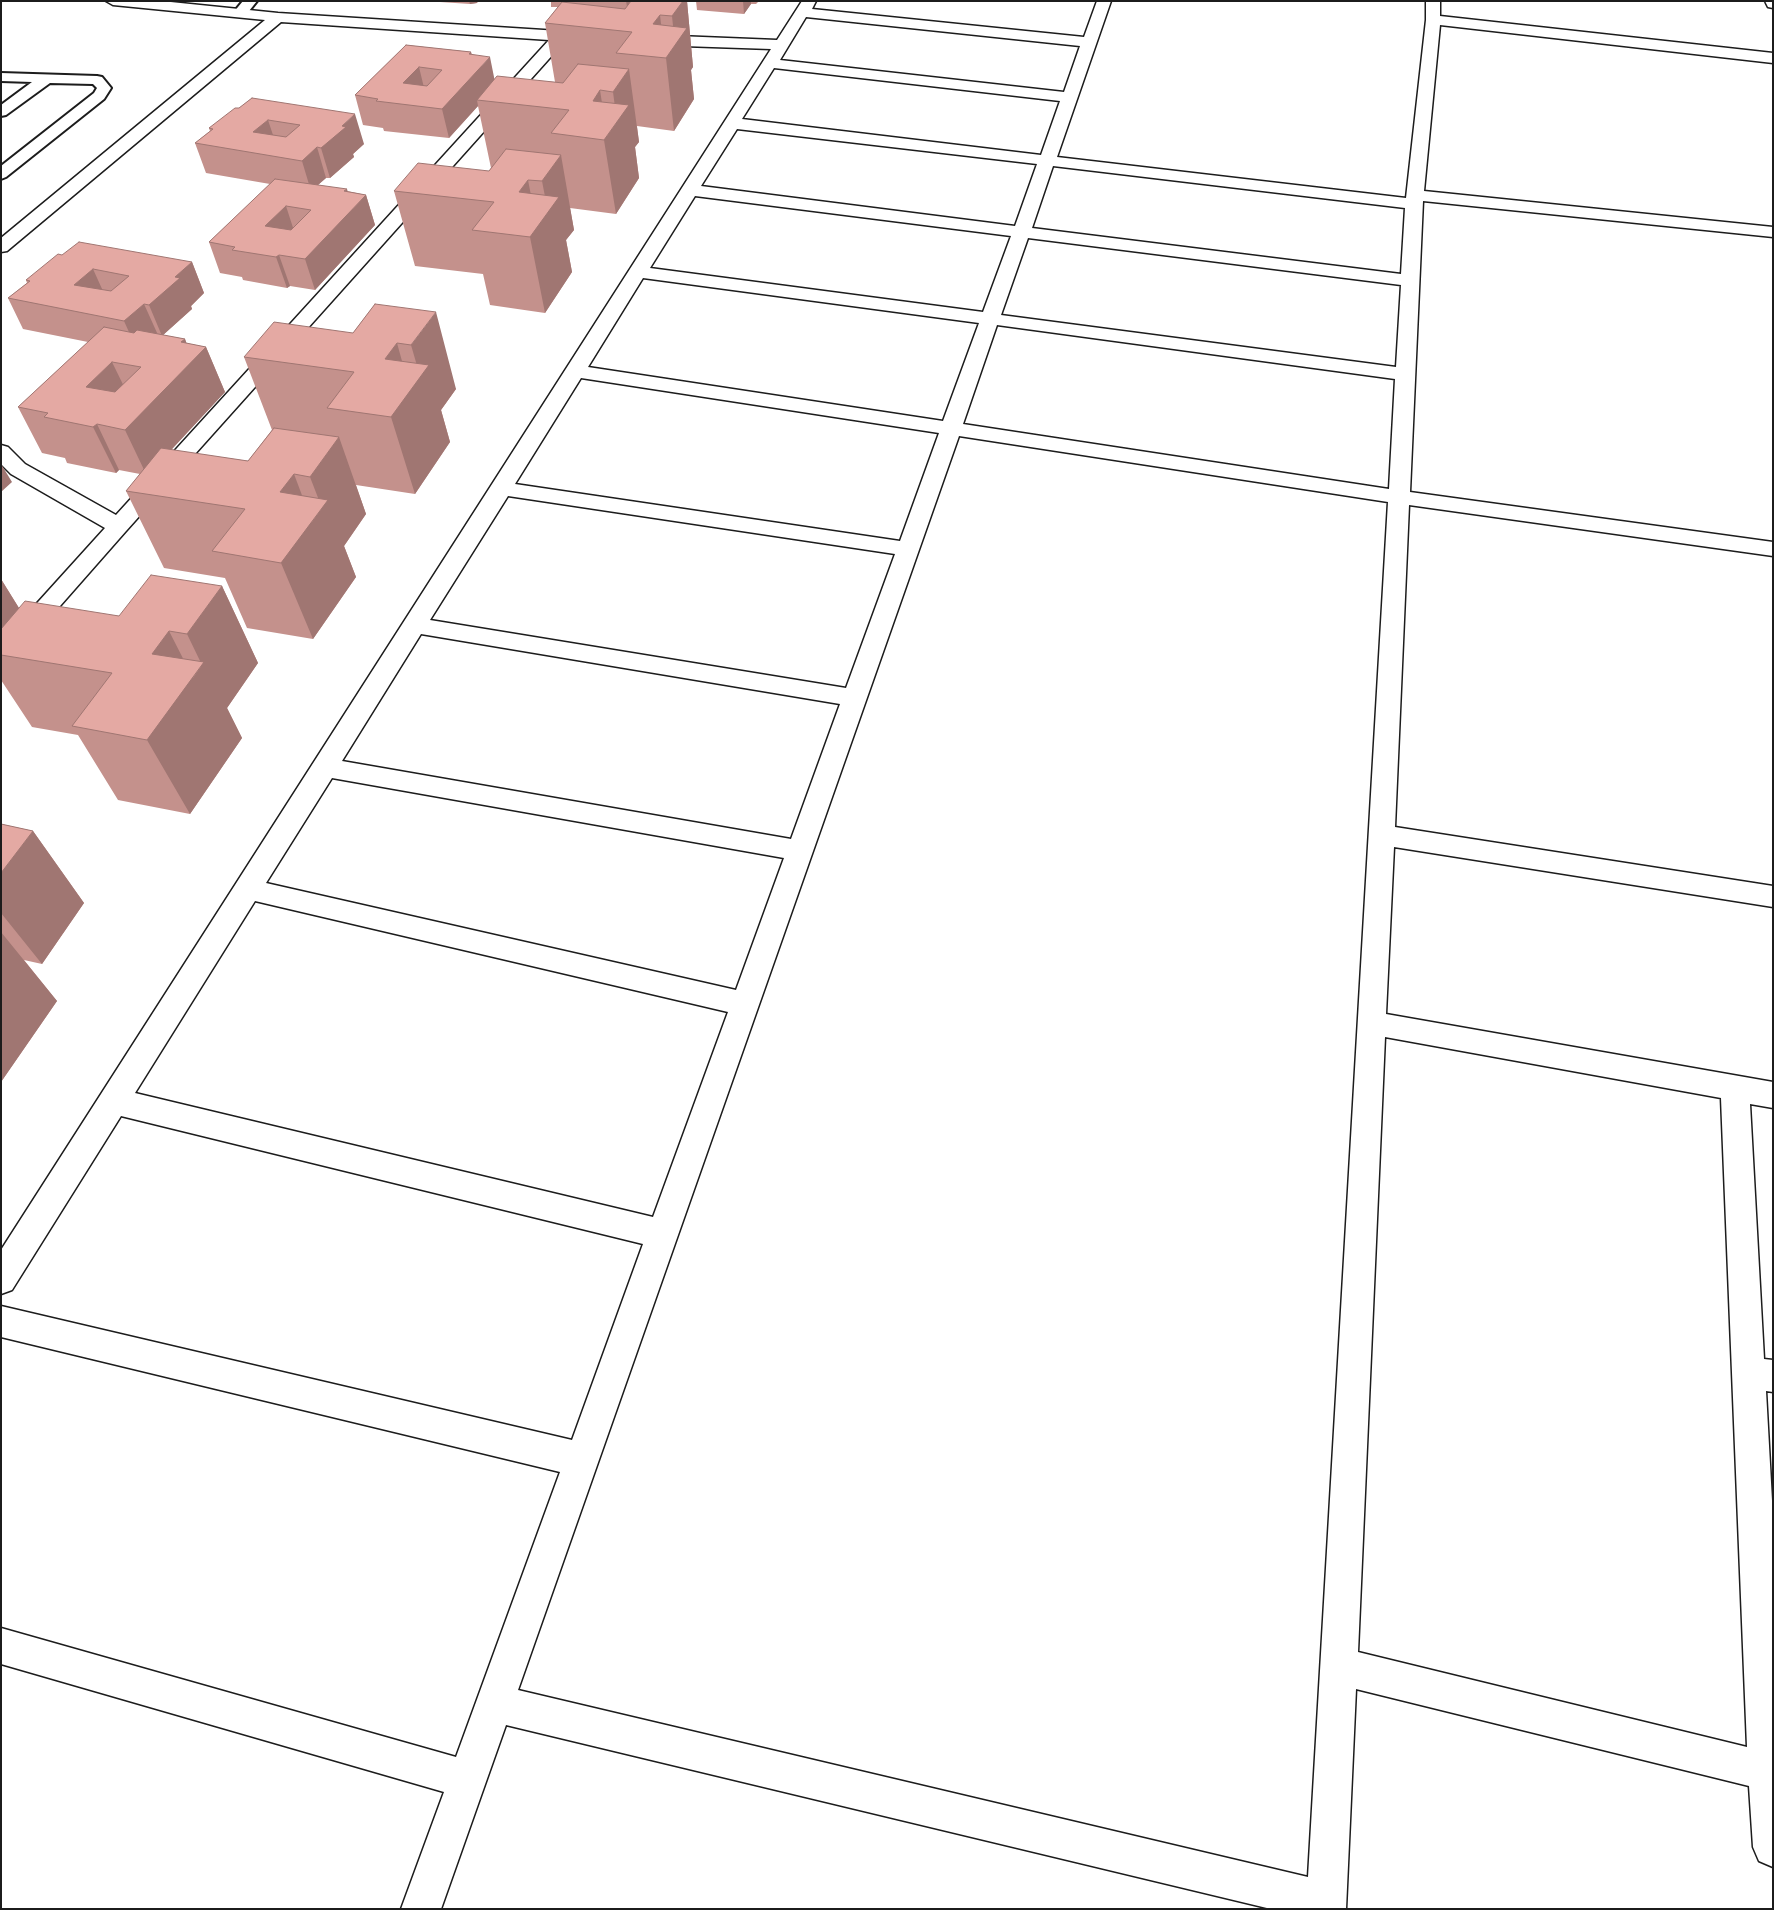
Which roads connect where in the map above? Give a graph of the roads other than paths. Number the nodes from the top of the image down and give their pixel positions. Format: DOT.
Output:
graph roads {
  1 [pos="113,1"];
  2 [pos="251,1"];
  3 [pos="1104,1"];
  4 [pos="805,7"];
  5 [pos="1433,10"];
  6 [pos="240,13"];
  7 [pos="278,17"];
  8 [pos="561,36"];
  9 [pos="591,37"];
  10 [pos="640,40"];
  11 [pos="1089,42"];
  12 [pos="775,54"];
  13 [pos="1773,58"];
  14 [pos="1,77"];
  15 [pos="47,78"];
  16 [pos="1070,97"];
  17 [pos="1,112"];
  18 [pos="731,123"];
  19 [pos="1047,160"];
  20 [pos="1,174"];
  21 [pos="689,190"];
  22 [pos="1414,199"];
  23 [pos="1022,232"];
  24 [pos="1773,232"];
  25 [pos="1,247"];
  26 [pos="638,272"];
  27 [pos="1410,280"];
  28 [pos="990,319"];
  29 [pos="575,371"];
  30 [pos="1405,374"];
  31 [pos="950,430"];
  32 [pos="1,451"];
  33 [pos="501,488"];
  34 [pos="1399,497"];
  35 [pos="118,526"];
  36 [pos="1773,549"];
  37 [pos="907,550"];
  38 [pos="415,625"];
  39 [pos="1,658"];
  40 [pos="854,698"];
  41 [pos="324,767"];
  42 [pos="1381,835"];
  43 [pos="800,851"];
  44 [pos="248,888"];
  45 [pos="1773,897"];
  46 [pos="745,1004"];
  47 [pos="1372,1023"];
  48 [pos="1735,1088"];
  49 [pos="1773,1095"];
  50 [pos="113,1101"];
  51 [pos="662,1234"];
  52 [pos="1,1279"];
  53 [pos="1,1321"];
  54 [pos="1761,1375"];
  55 [pos="582,1460"];
  56 [pos="1,1646"];
  57 [pos="1340,1666"];
  58 [pos="494,1703"];
  59 [pos="1770,1772"];
  60 [pos="467,1779"];
  61 [pos="1773,1847"];
  62 [pos="1326,1906"];
  63 [pos="421,1909"];
  1 -- 6 [label="street"];
  2 -- 6 [label="lane"];
  3 -- 11 [label="street"];
  4 -- 11 [label="street"];
  4 -- 12 [label="street"];
  5 -- 13 [label="street"];
  5 -- 22 [label="street"];
  6 -- 7 [label="street"];
  7 -- 8 [label="street"];
  7 -- 25 [label="street"];
  8 -- 9 [label="street"];
  8 -- 35 [label="street"];
  10 -- 12 [label="street"];
  11 -- 16 [label="street"];
  12 -- 16 [label="street"];
  12 -- 18 [label="street"];
  14 -- 15 [label="lane"];
  15 -- 17 [label="lane"];
  15 -- 20 [label="lane"];
  16 -- 19 [label="street"];
  18 -- 19 [label="street"];
  18 -- 21 [label="street"];
  19 -- 22 [label="street"];
  19 -- 23 [label="street"];
  21 -- 23 [label="street"];
  21 -- 26 [label="street"];
  22 -- 24 [label="street"];
  22 -- 27 [label="street"];
  23 -- 27 [label="street"];
  23 -- 28 [label="street"];
  26 -- 28 [label="street"];
  26 -- 29 [label="street"];
  27 -- 30 [label="street"];
  28 -- 30 [label="street"];
  28 -- 31 [label="street"];
  29 -- 31 [label="street"];
  29 -- 33 [label="street"];
  30 -- 34 [label="street"];
  31 -- 34 [label="street"];
  31 -- 37 [label="street"];
  32 -- 35 [label="street"];
  33 -- 37 [label="street"];
  33 -- 38 [label="street"];
  34 -- 36 [label="street"];
  34 -- 42 [label="street"];
  35 -- 39 [label="street"];
  37 -- 40 [label="street"];
  38 -- 40 [label="street"];
  38 -- 41 [label="street"];
  40 -- 43 [label="street"];
  41 -- 43 [label="street"];
  41 -- 44 [label="street"];
  42 -- 45 [label="street"];
  42 -- 47 [label="street"];
  43 -- 46 [label="street"];
  44 -- 46 [label="street"];
  44 -- 50 [label="street"];
  46 -- 51 [label="street"];
  47 -- 48 [label="street"];
  47 -- 57 [label="street"];
  48 -- 49 [label="street"];
  48 -- 54 [label="street"];
  50 -- 51 [label="street"];
  50 -- 52 [label="street"];
  51 -- 55 [label="street"];
  53 -- 55 [label="street"];
  54 -- 59 [label="street"];
  55 -- 58 [label="street"];
  56 -- 60 [label="street"];
  57 -- 59 [label="street"];
  57 -- 62 [label="street"];
  58 -- 60 [label="street"];
  58 -- 62 [label="street"];
  59 -- 61 [label="street"];
  60 -- 63 [label="street"];
}
